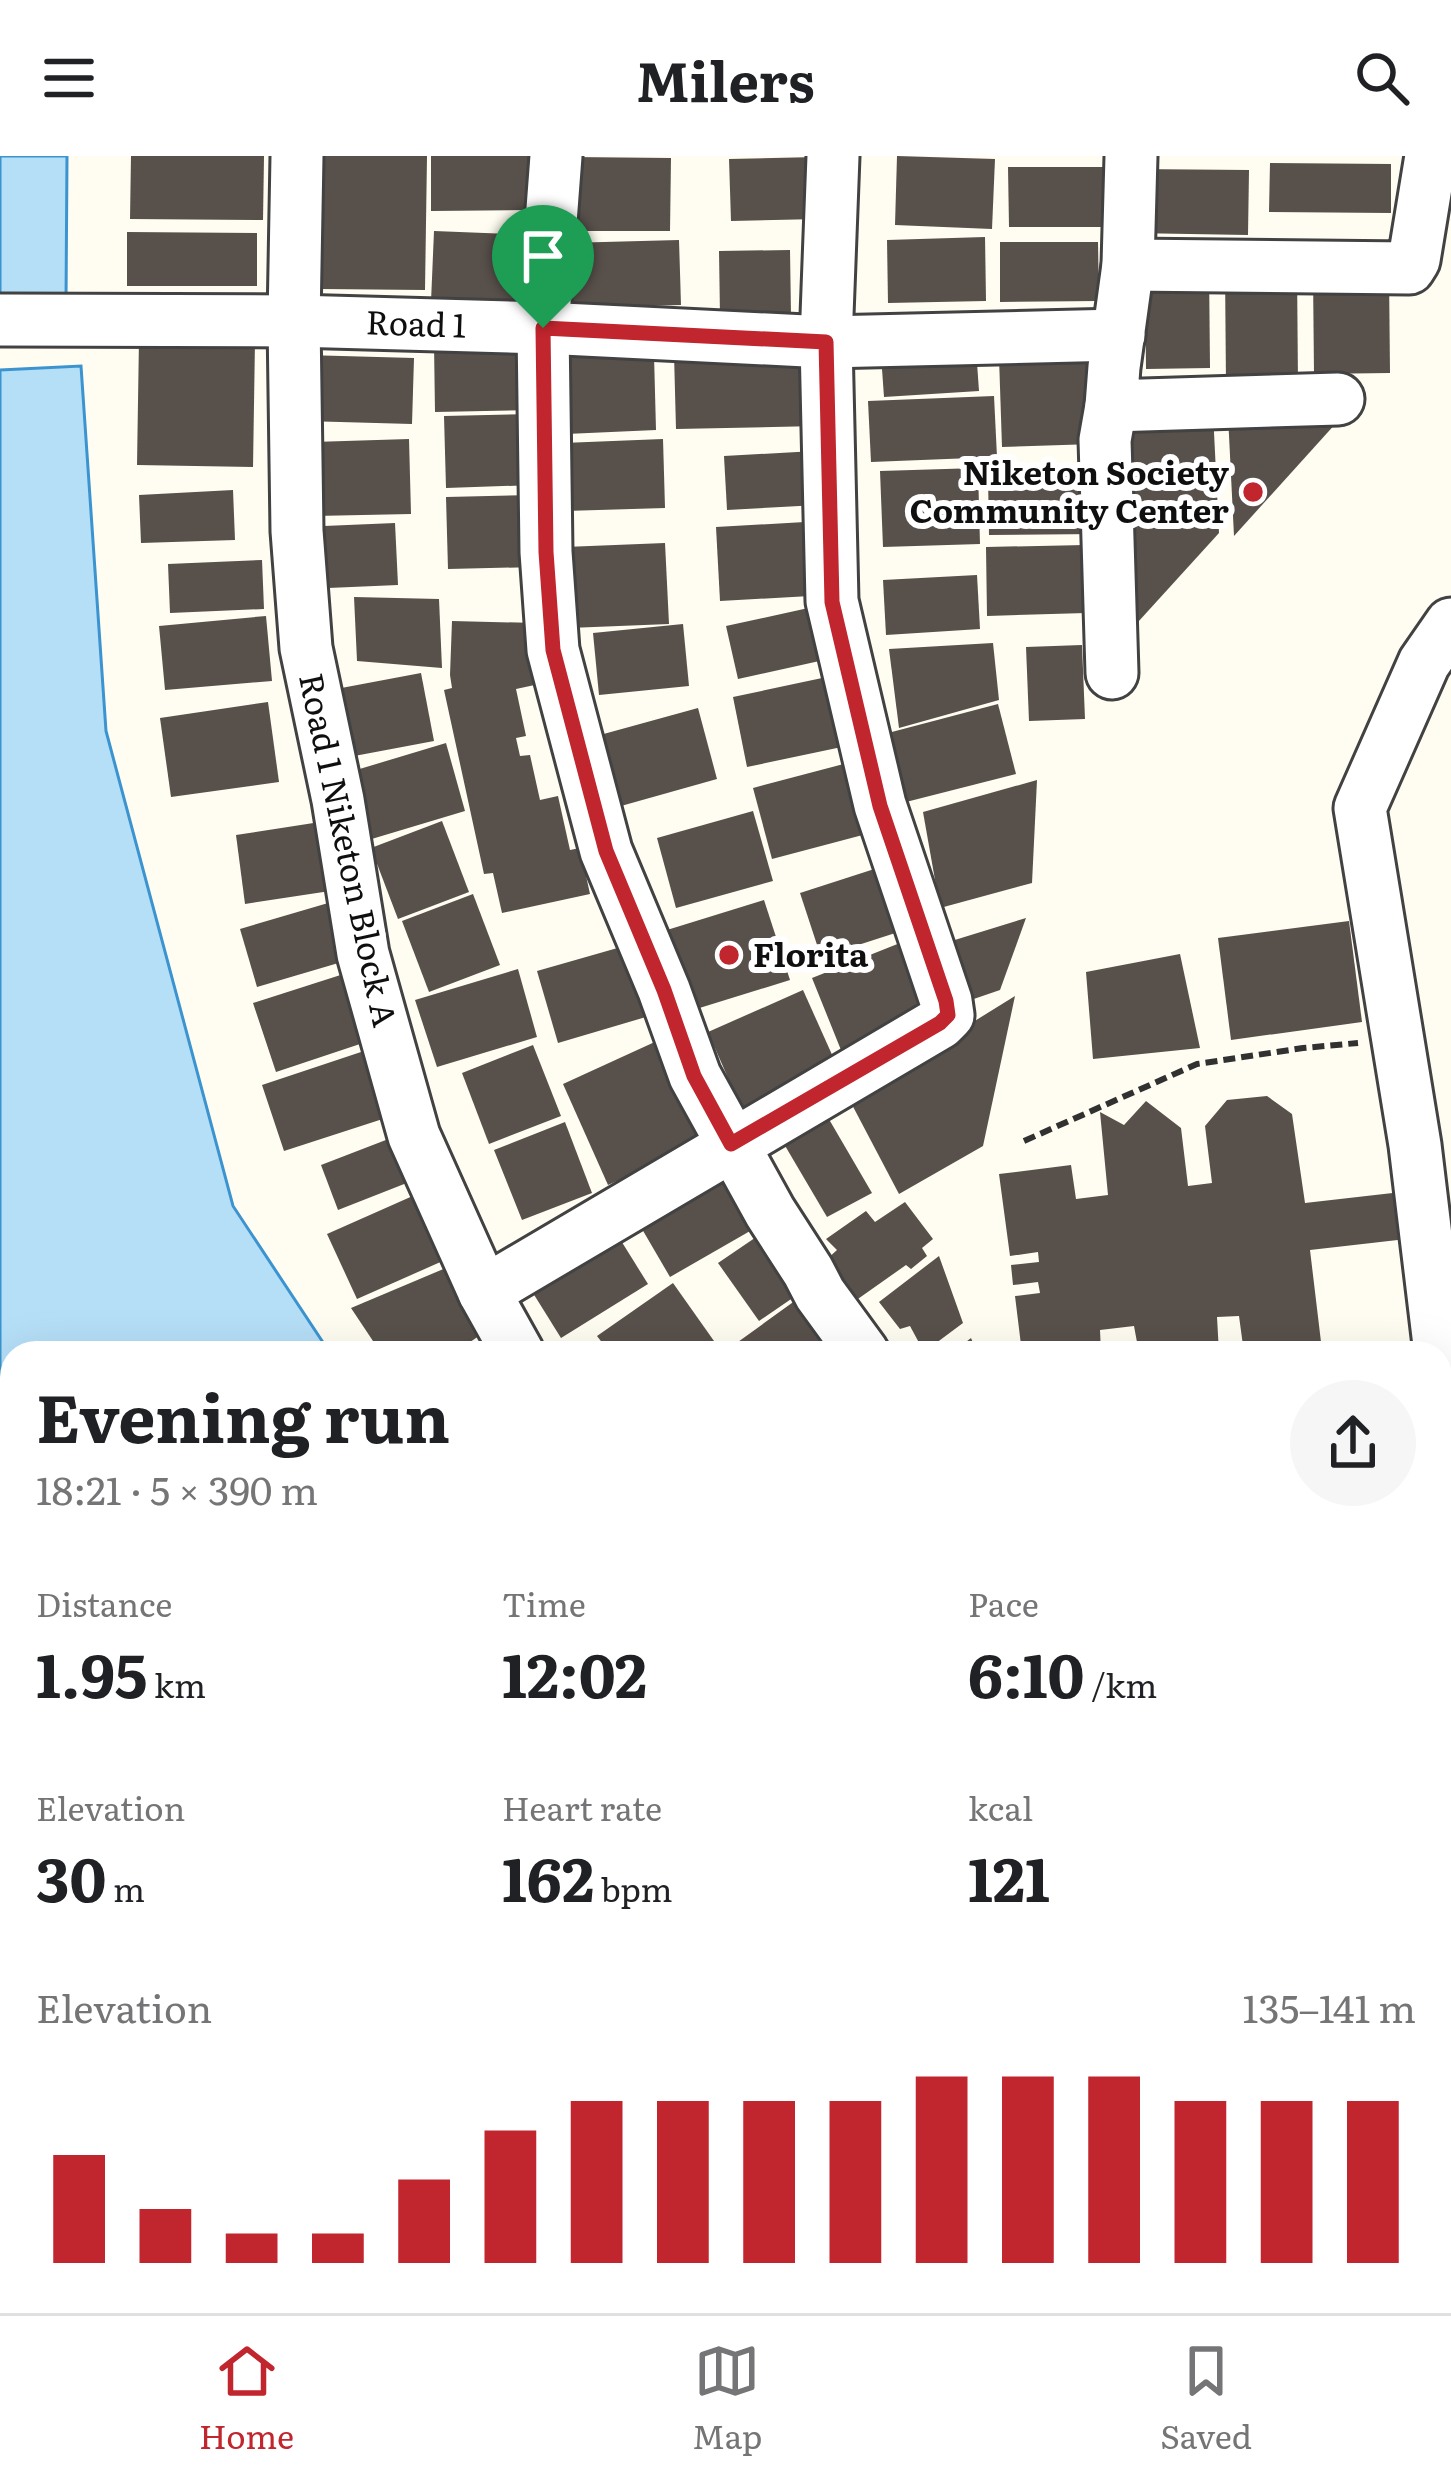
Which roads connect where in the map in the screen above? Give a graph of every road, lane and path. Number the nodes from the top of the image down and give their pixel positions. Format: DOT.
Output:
graph roads {
  1 [pos="298,156"];
  2 [pos="556,156"];
  3 [pos="833,156"];
  4 [pos="1131,156"];
  5 [pos="1431,156"];
  6 [pos="1128,265"];
  7 [pos="0,320"];
  8 [pos="294,320"];
  9 [pos="543,328"];
  10 [pos="1119,335"];
  11 [pos="826,342"];
  12 [pos="1337,399"];
  13 [pos="1112,406"];
  14 [pos="1451,624"];
  15 [pos="1112,673"];
  16 [pos="1398,1040"];
  17 [pos="1024,1141"];
  18 [pos="731,1144"];
  19 [pos="484,1292"];
  20 [pos="511,1341"];
  21 [pos="854,1341"];
  22 [pos="1439,1341"];
  1 -- 8 [label="street, Road 1 Niketon Block A"];
  2 -- 9 [label="street"];
  3 -- 11 [label="street"];
  4 -- 6 [label="street"];
  5 -- 6 [label="street"];
  6 -- 10 [label="street"];
  7 -- 8 [label="street, Road 1"];
  8 -- 9 [label="street, Road 1"];
  8 -- 19 [label="street, Road 1 Niketon Block A"];
  9 -- 11 [label="street, Road 1"];
  9 -- 18 [label="street"];
  10 -- 11 [label="street, Road 1"];
  10 -- 13 [label="street"];
  11 -- 18 [label="street"];
  12 -- 13 [label="street"];
  13 -- 15 [label="street"];
  14 -- 16 [label="street"];
  16 -- 17 [label="path"];
  16 -- 22 [label="street"];
  18 -- 19 [label="street"];
  18 -- 21 [label="street"];
  19 -- 20 [label="street, Road 1 Niketon Block A"];
}
